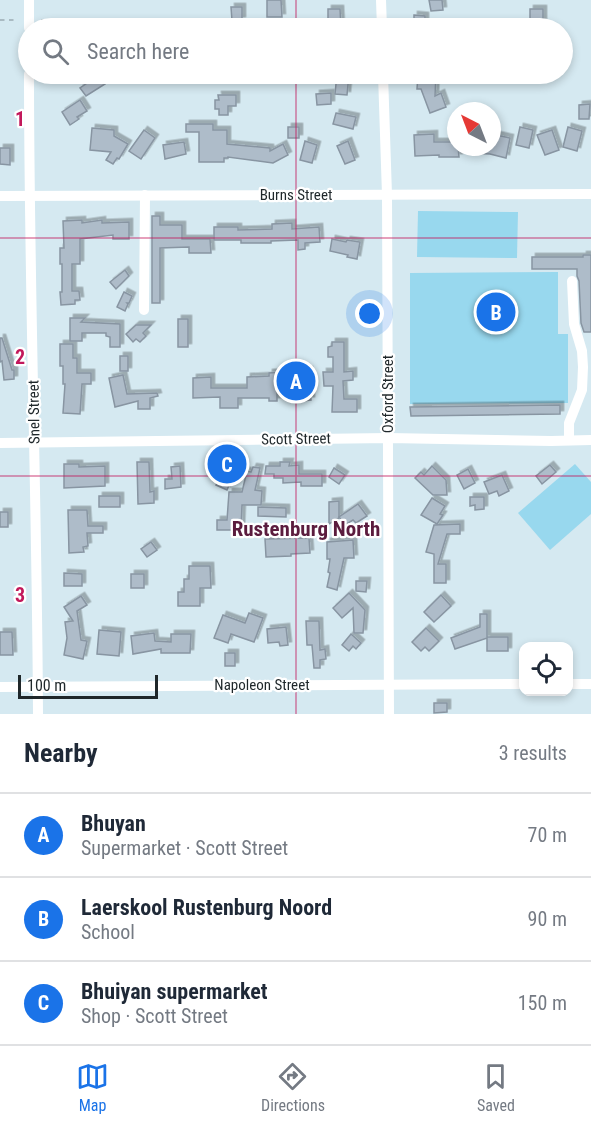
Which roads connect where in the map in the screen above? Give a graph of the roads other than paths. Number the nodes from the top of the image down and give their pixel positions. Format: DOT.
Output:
graph roads {
  1 [pos="29,0"];
  2 [pos="381,0"];
  3 [pos="29,18"];
  4 [pos="382,18"];
  5 [pos="29,84"];
  6 [pos="383,84"];
  7 [pos="591,194"];
  8 [pos="29,195"];
  9 [pos="145,195"];
  10 [pos="387,195"];
  11 [pos="0,196"];
  12 [pos="572,281"];
  13 [pos="144,310"];
  14 [pos="389,438"];
  15 [pos="569,440"];
  16 [pos="591,440"];
  17 [pos="0,442"];
  18 [pos="35,443"];
  19 [pos="389,684"];
  20 [pos="519,684"];
  21 [pos="573,684"];
  22 [pos="591,684"];
  23 [pos="0,687"];
  24 [pos="38,687"];
  25 [pos="38,714"];
  26 [pos="389,714"];
  1 -- 3 [label="street"];
  2 -- 4 [label="street"];
  5 -- 8 [label="street, Snel Street"];
  6 -- 10 [label="street, Oxford Street"];
  7 -- 10 [label="street, Burns Street"];
  8 -- 9 [label="street, Burns Street"];
  8 -- 11 [label="street, Burns Street"];
  8 -- 18 [label="street, Snel Street"];
  9 -- 10 [label="street, Burns Street"];
  9 -- 13 [label="street"];
  10 -- 14 [label="street, Oxford Street"];
  12 -- 15 [label="street"];
  14 -- 15 [label="street, Scott Street"];
  14 -- 18 [label="street, Scott Street"];
  14 -- 19 [label="street, Oxford Street"];
  15 -- 16 [label="street, Scott Street"];
  17 -- 18 [label="street, Scott Street"];
  18 -- 24 [label="street, Snel Street"];
  19 -- 20 [label="street, Napoleon Street"];
  19 -- 24 [label="street, Napoleon Street"];
  19 -- 26 [label="street, Oxford Street"];
  21 -- 22 [label="street"];
  23 -- 24 [label="street, Napoleon Street"];
  24 -- 25 [label="street, Snel Street"];
}
